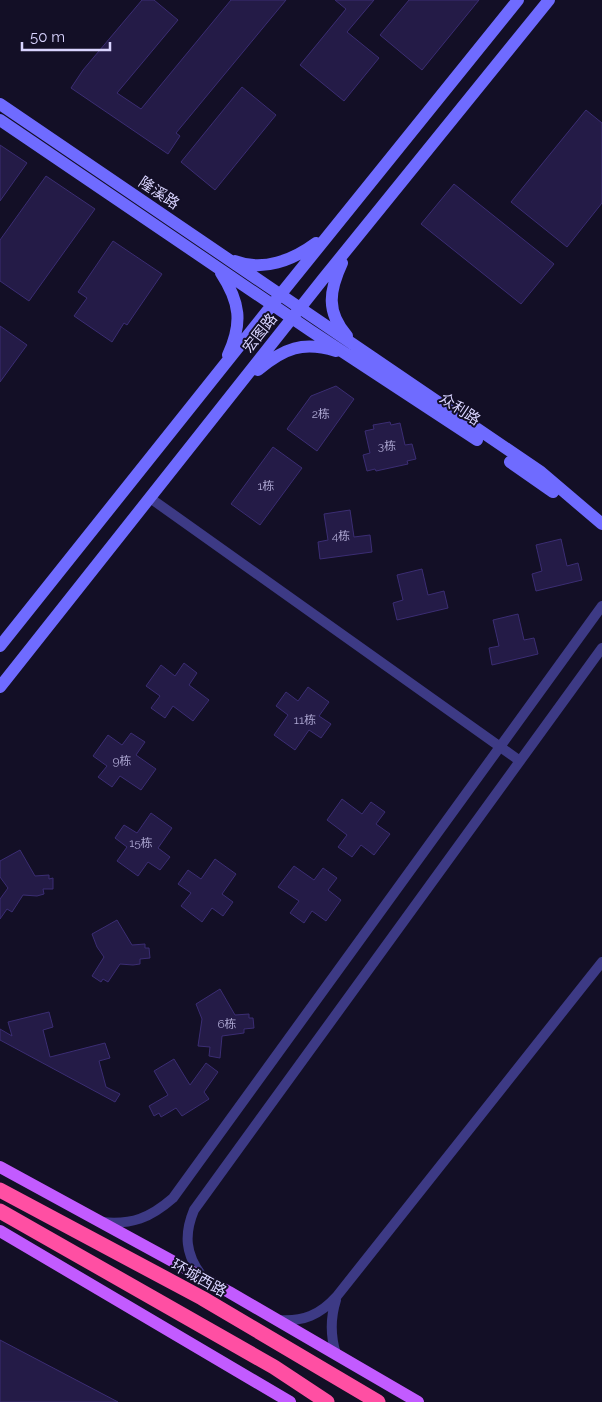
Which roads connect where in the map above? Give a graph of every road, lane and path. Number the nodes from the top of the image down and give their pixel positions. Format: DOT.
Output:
graph roads {
  1 [pos="518,0"];
  2 [pos="549,0"];
  3 [pos="0,104"];
  4 [pos="0,120"];
  5 [pos="328,234"];
  6 [pos="348,249"];
  7 [pos="220,262"];
  8 [pos="276,300"];
  9 [pos="296,313"];
  10 [pos="352,351"];
  11 [pos="223,366"];
  12 [pos="241,384"];
  13 [pos="150,498"];
  14 [pos="602,524"];
  15 [pos="602,535"];
  16 [pos="602,606"];
  17 [pos="0,646"];
  18 [pos="602,648"];
  19 [pos="0,687"];
  20 [pos="500,747"];
  21 [pos="520,761"];
  22 [pos="602,962"];
  23 [pos="0,1167"];
  24 [pos="0,1190"];
  25 [pos="0,1211"];
  26 [pos="99,1221"];
  27 [pos="0,1231"];
  28 [pos="204,1278"];
  29 [pos="337,1296"];
  30 [pos="277,1320"];
  31 [pos="336,1354"];
  32 [pos="290,1402"];
  33 [pos="327,1402"];
  34 [pos="378,1402"];
  35 [pos="418,1402"];
  1 -- 5 [label="street, 宏图路"];
  2 -- 6 [label="street, 宏图路"];
  3 -- 7 [label="street, 隆溪路"];
  4 -- 7 [label="street, 隆溪路"];
  5 -- 7 [label="street"];
  5 -- 8 [label="street, 宏图路"];
  6 -- 9 [label="street, 宏图路"];
  6 -- 10 [label="street"];
  7 -- 8 [label="street, 隆溪路"];
  7 -- 11 [label="street"];
  8 -- 9 [label="street, 隆溪路"];
  8 -- 11 [label="street, 宏图路"];
  9 -- 10 [label="street, 众利路"];
  9 -- 12 [label="street, 宏图路"];
  10 -- 12 [label="street"];
  10 -- 14 [label="street, 众利路"];
  10 -- 15 [label="street, 众利路"];
  11 -- 17 [label="street, 宏图路"];
  12 -- 13 [label="street, 宏图路"];
  13 -- 19 [label="street, 宏图路"];
  13 -- 20 [label="street"];
  16 -- 20 [label="street"];
  18 -- 21 [label="street"];
  20 -- 21 [label="street"];
  20 -- 26 [label="street"];
  21 -- 28 [label="street"];
  22 -- 29 [label="street"];
  23 -- 26 [label="main road"];
  24 -- 34 [label="highway, 环城西路"];
  25 -- 33 [label="highway"];
  26 -- 28 [label="main road"];
  27 -- 32 [label="main road"];
  28 -- 30 [label="main road"];
  29 -- 30 [label="street"];
  29 -- 31 [label="street"];
  30 -- 31 [label="main road"];
  31 -- 35 [label="main road"];
}
